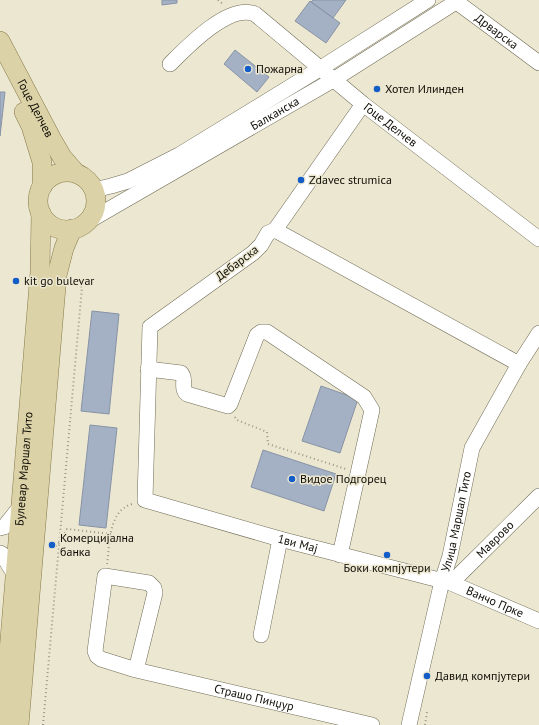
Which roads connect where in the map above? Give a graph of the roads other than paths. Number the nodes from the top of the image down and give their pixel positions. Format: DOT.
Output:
graph roads {
  1 [pos="428,0"];
  2 [pos="456,1"];
  3 [pos="0,41"];
  4 [pos="539,63"];
  5 [pos="170,64"];
  6 [pos="0,66"];
  7 [pos="321,68"];
  8 [pos="333,80"];
  9 [pos="363,104"];
  10 [pos="75,172"];
  11 [pos="42,187"];
  12 [pos="94,190"];
  13 [pos="41,213"];
  14 [pos="80,226"];
  15 [pos="275,230"];
  16 [pos="539,239"];
  17 [pos="539,333"];
  18 [pos="519,364"];
  19 [pos="148,369"];
  20 [pos="539,496"];
  21 [pos="144,500"];
  22 [pos="20,507"];
  23 [pos="0,528"];
  24 [pos="280,539"];
  25 [pos="0,553"];
  26 [pos="340,555"];
  27 [pos="16,577"];
  28 [pos="447,582"];
  29 [pos="539,621"];
  30 [pos="261,635"];
  31 [pos="136,670"];
  32 [pos="3,725"];
  33 [pos="18,725"];
  34 [pos="372,725"];
  35 [pos="409,725"];
  1 -- 7 [label="street, Балканска"];
  2 -- 4 [label="street, Дрварска"];
  2 -- 8 [label="street, Балканска"];
  3 -- 10 [label="main road, Гоце Делчев"];
  5 -- 7 [label="street, Гоце Делчев"];
  6 -- 11 [label="main road, Гоце Делчев"];
  7 -- 8 [label="street, Гоце Делчев"];
  7 -- 12 [label="street, Балканска"];
  8 -- 9 [label="street, Гоце Делчев"];
  8 -- 14 [label="street, Балканска"];
  9 -- 15 [label="street, Дебарска"];
  9 -- 16 [label="street, Гоце Делчев"];
  10 -- 11 [label="main road"];
  10 -- 12 [label="main road"];
  11 -- 13 [label="main road"];
  12 -- 14 [label="main road"];
  13 -- 14 [label="main road"];
  13 -- 22 [label="main road, Булевар Маршал Тито"];
  14 -- 33 [label="main road, Булевар Маршал Тито"];
  15 -- 18 [label="street"];
  15 -- 19 [label="street, Дебарска"];
  17 -- 18 [label="street, Улица Маршал Тито"];
  18 -- 28 [label="street, Улица Маршал Тито"];
  19 -- 21 [label="street, Дебарска"];
  19 -- 26 [label="street"];
  20 -- 28 [label="street, Маврово"];
  21 -- 24 [label="street, 1ви Мај"];
  22 -- 23 [label="street"];
  22 -- 27 [label="main road, Булевар Маршал Тито"];
  24 -- 26 [label="street, 1ви Мај"];
  24 -- 30 [label="street"];
  25 -- 27 [label="street"];
  26 -- 28 [label="street, 1ви Мај"];
  27 -- 32 [label="main road, Булевар Маршал Тито"];
  28 -- 29 [label="street, Ванчо Прке"];
  28 -- 35 [label="street, Улица Маршал Тито"];
  31 -- 31 [label="street, Страшо Пинџур"];
  31 -- 34 [label="street, Страшо Пинџур"];
}
